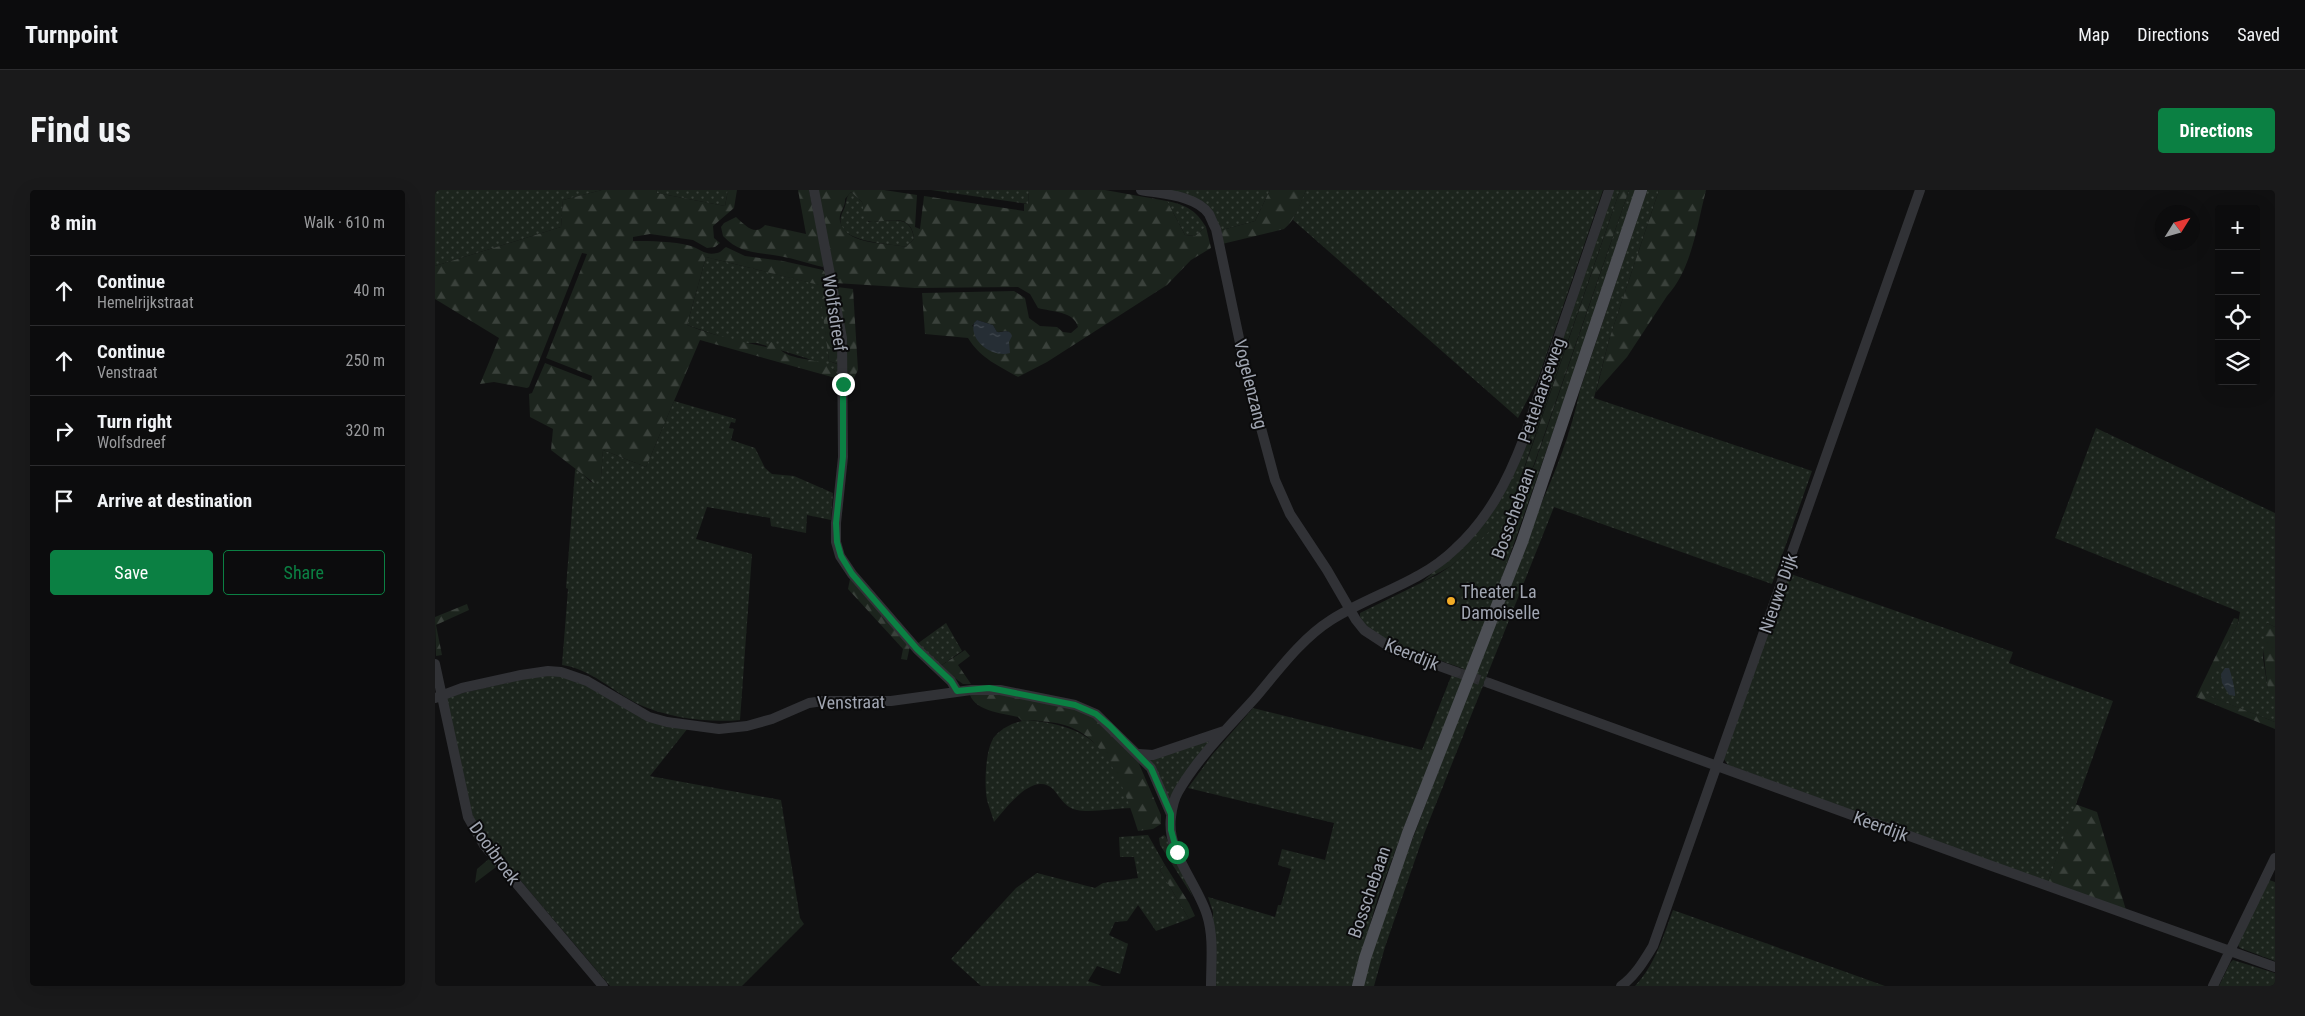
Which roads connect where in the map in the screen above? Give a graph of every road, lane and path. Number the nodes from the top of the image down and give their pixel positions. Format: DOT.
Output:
graph roads {
  1 [pos="814,190"];
  2 [pos="1141,190"];
  3 [pos="1609,190"];
  4 [pos="1641,190"];
  5 [pos="1919,190"];
  6 [pos="1350,610"];
  7 [pos="435,664"];
  8 [pos="1456,672"];
  9 [pos="1489,683"];
  10 [pos="957,691"];
  11 [pos="438,696"];
  12 [pos="1225,731"];
  13 [pos="1139,754"];
  14 [pos="1715,766"];
  15 [pos="1171,814"];
  16 [pos="2275,858"];
  17 [pos="2231,951"];
  18 [pos="2275,967"];
  19 [pos="603,986"];
  20 [pos="1211,986"];
  21 [pos="1358,986"];
  22 [pos="1621,986"];
  23 [pos="2213,986"];
  1 -- 10 [label="street, Wolfsdreef"];
  2 -- 6 [label="street, Vogelenzang"];
  3 -- 6 [label="street, Pettelaarseweg"];
  4 -- 21 [label="main road, Bosschebaan"];
  5 -- 14 [label="street, Nieuwe Dijk"];
  6 -- 8 [label="street, Keerdijk"];
  6 -- 12 [label="street, Pettelaarseweg"];
  7 -- 11 [label="street, Dooibroek"];
  9 -- 14 [label="street, Keerdijk"];
  10 -- 11 [label="street, Venstraat"];
  10 -- 13 [label="street, Venstraat"];
  11 -- 19 [label="street, Dooibroek"];
  12 -- 13 [label="street, Pettelaarseweg"];
  12 -- 15 [label="street, Pettelaarseweg"];
  13 -- 15 [label="street, Venstraat"];
  14 -- 17 [label="street, Keerdijk"];
  14 -- 22 [label="street, Nieuwe Dijk"];
  15 -- 20 [label="street"];
  16 -- 17 [label="street"];
  17 -- 18 [label="street, Keerdijk"];
  17 -- 23 [label="street"];
}
